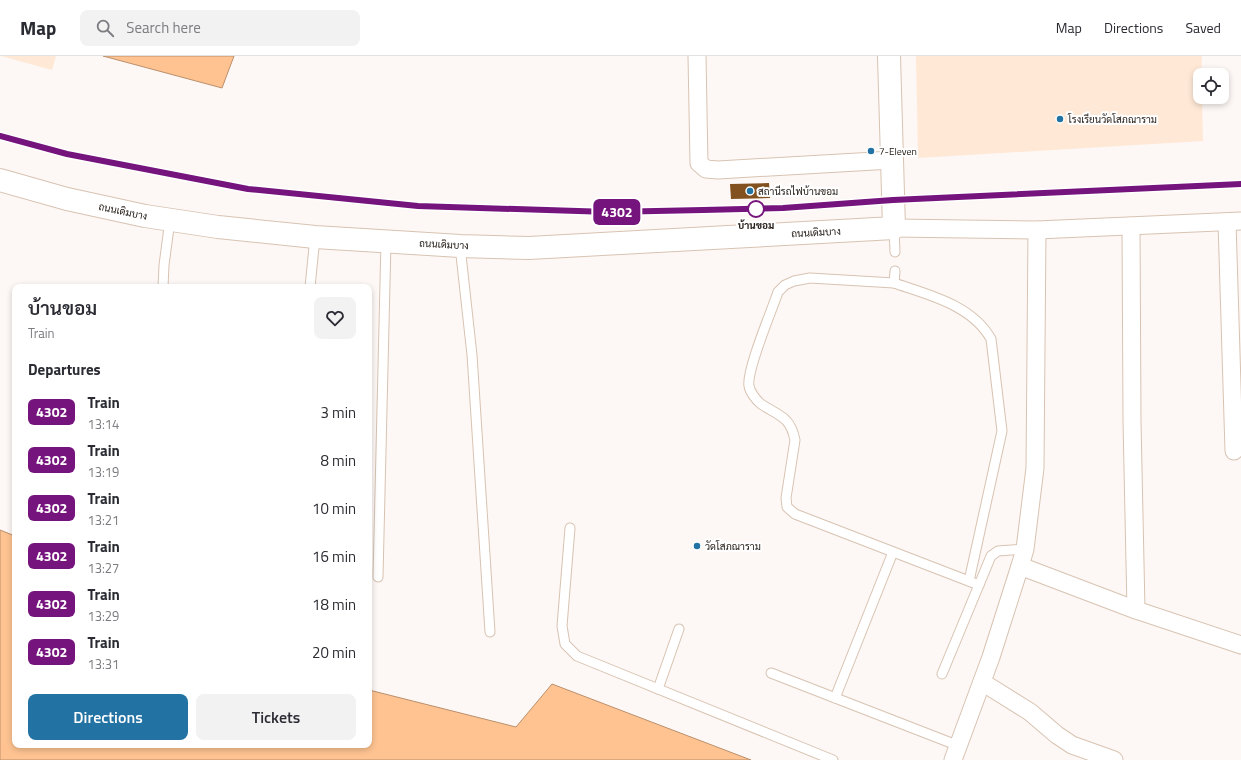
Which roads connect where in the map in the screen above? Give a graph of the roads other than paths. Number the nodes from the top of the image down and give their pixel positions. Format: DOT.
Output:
graph roads {
  1 [pos="697,56"];
  2 [pos="889,56"];
  3 [pos="892,160"];
  4 [pos="0,180"];
  5 [pos="170,220"];
  6 [pos="1234,222"];
  7 [pos="1131,226"];
  8 [pos="894,228"];
  9 [pos="1038,230"];
  10 [pos="315,238"];
  11 [pos="386,241"];
  12 [pos="460,246"];
  13 [pos="895,252"];
  14 [pos="895,271"];
  15 [pos="894,283"];
  16 [pos="163,284"];
  17 [pos="310,284"];
  18 [pos="1234,451"];
  19 [pos="570,528"];
  20 [pos="1025,549"];
  21 [pos="893,552"];
  22 [pos="1020,566"];
  23 [pos="378,577"];
  24 [pos="969,581"];
  25 [pos="979,585"];
  26 [pos="1136,610"];
  27 [pos="679,629"];
  28 [pos="490,632"];
  29 [pos="1241,645"];
  30 [pos="771,673"];
  31 [pos="942,674"];
  32 [pos="982,682"];
  33 [pos="658,689"];
  34 [pos="835,698"];
  35 [pos="956,753"];
  36 [pos="833,760"];
  37 [pos="1114,760"];
  1 -- 3 [label="street"];
  2 -- 3 [label="street"];
  3 -- 8 [label="street"];
  4 -- 5 [label="street, ถนนเดิมบาง"];
  5 -- 10 [label="street, ถนนเดิมบาง"];
  5 -- 16 [label="lane"];
  6 -- 7 [label="street"];
  6 -- 18 [label="street"];
  7 -- 9 [label="street"];
  7 -- 26 [label="street"];
  8 -- 9 [label="street"];
  8 -- 12 [label="street, ถนนเดิมบาง"];
  8 -- 13 [label="lane"];
  9 -- 20 [label="street"];
  10 -- 11 [label="street, ถนนเดิมบาง"];
  10 -- 17 [label="lane"];
  11 -- 12 [label="street, ถนนเดิมบาง"];
  11 -- 23 [label="lane"];
  12 -- 28 [label="lane"];
  14 -- 15 [label="lane"];
  15 -- 21 [label="lane"];
  15 -- 24 [label="lane"];
  19 -- 33 [label="lane"];
  20 -- 22 [label="street"];
  20 -- 25 [label="lane"];
  21 -- 24 [label="lane"];
  21 -- 34 [label="lane"];
  22 -- 26 [label="street"];
  22 -- 32 [label="street"];
  24 -- 25 [label="lane"];
  25 -- 31 [label="lane"];
  26 -- 29 [label="street"];
  27 -- 33 [label="lane"];
  30 -- 34 [label="lane"];
  32 -- 35 [label="street"];
  32 -- 37 [label="street"];
  33 -- 36 [label="lane"];
  34 -- 35 [label="lane"];
}
